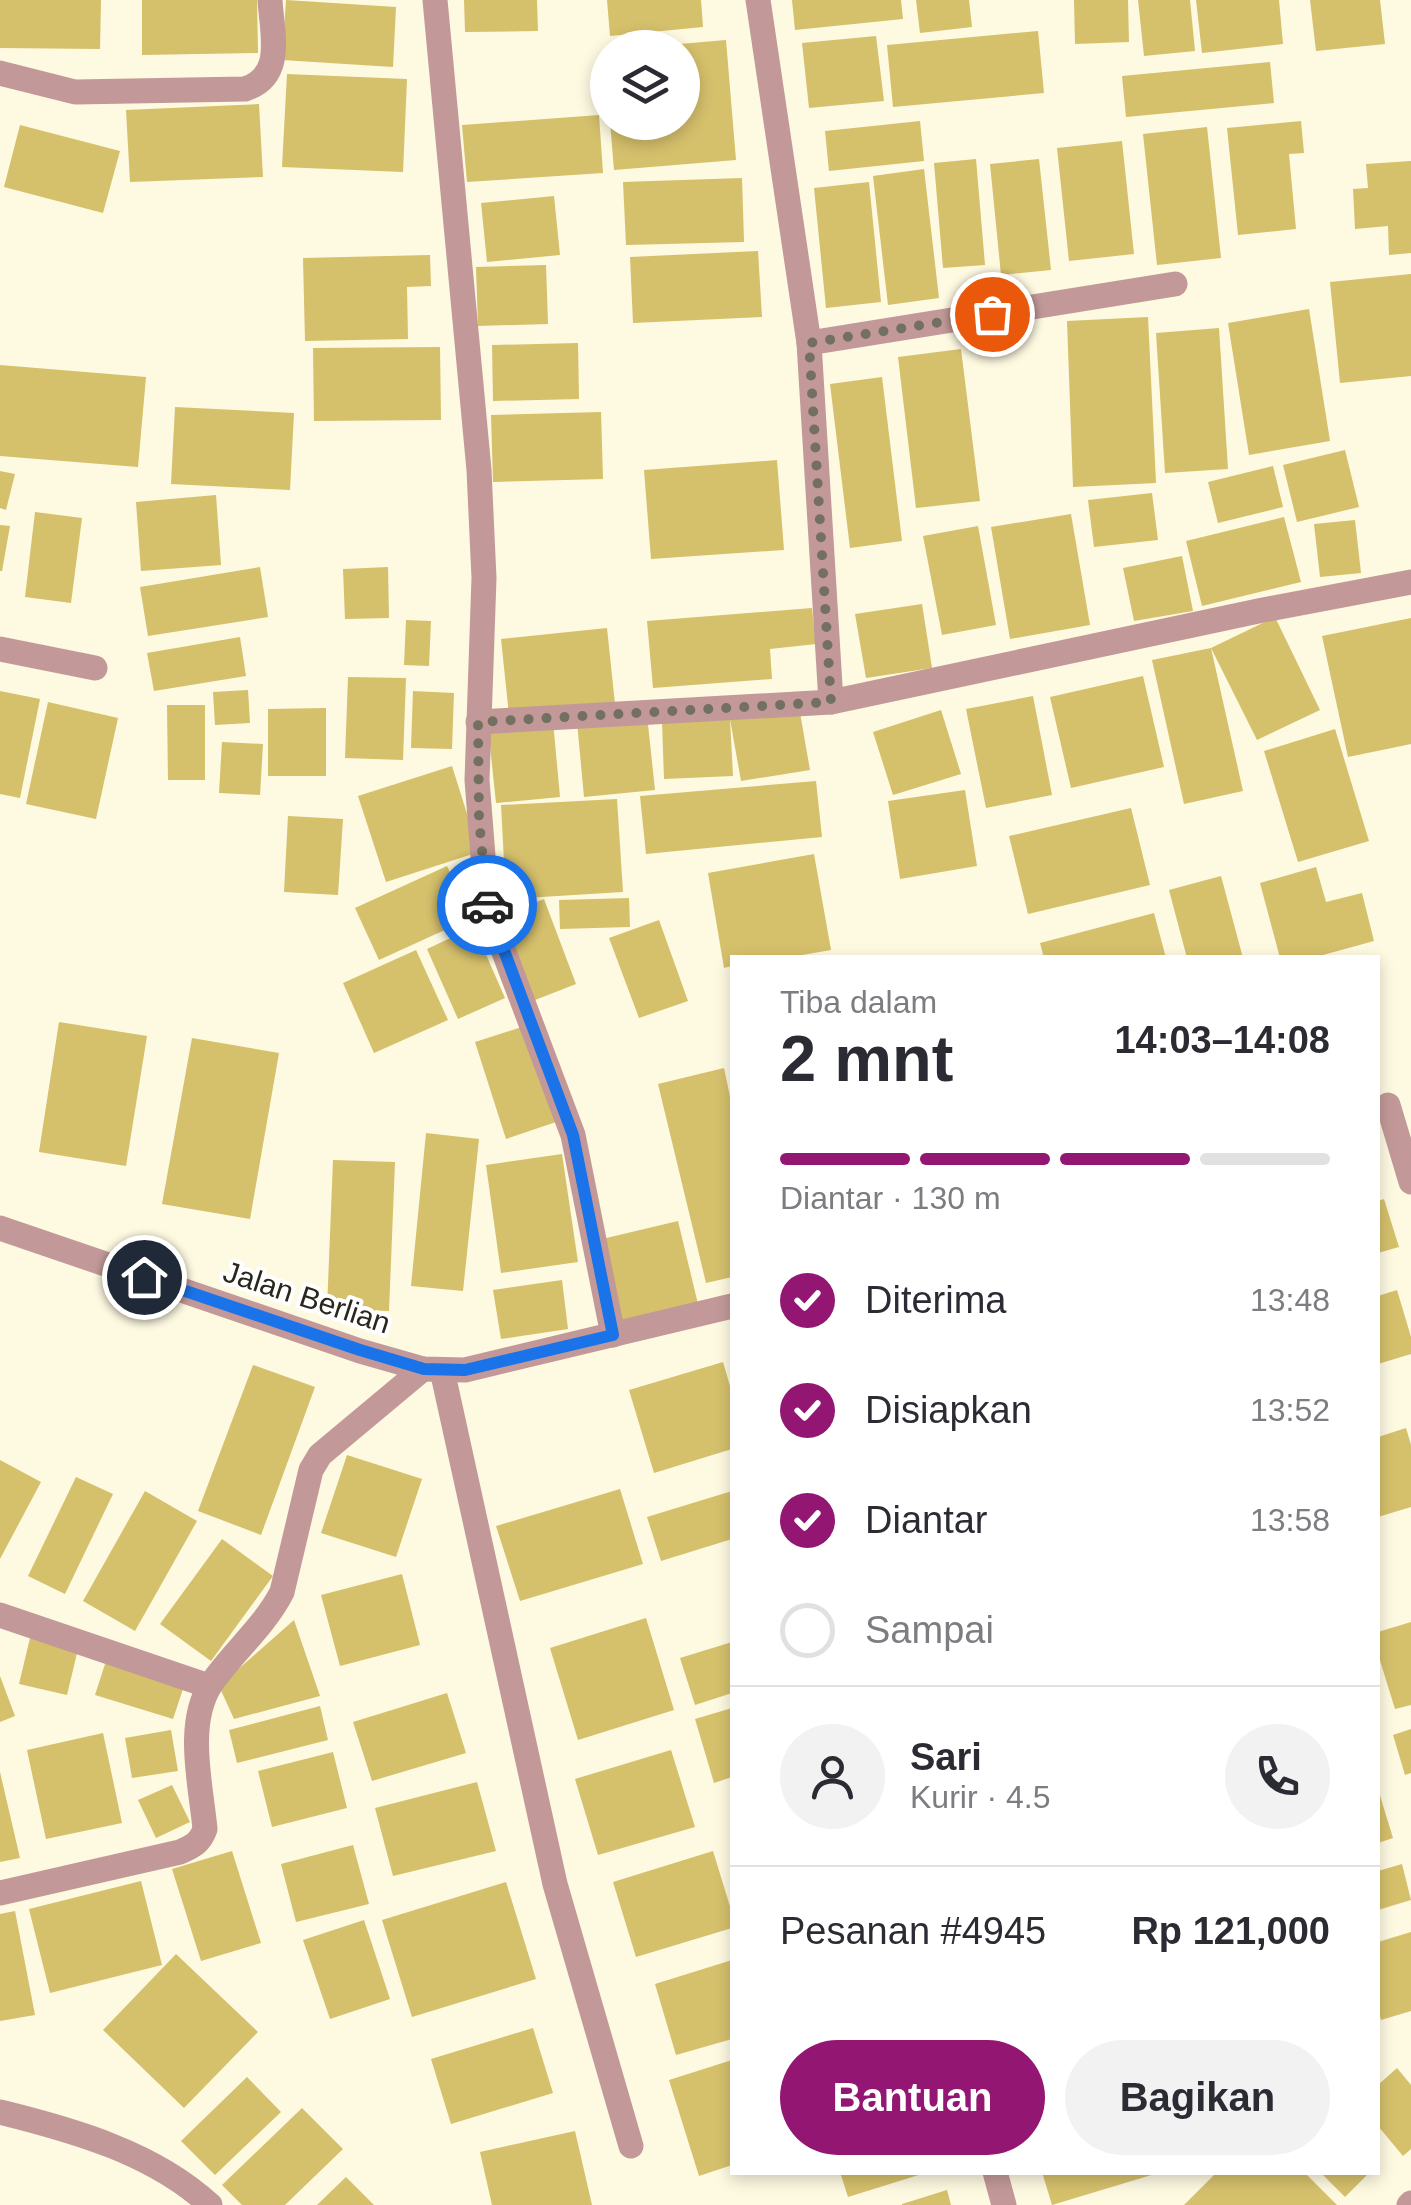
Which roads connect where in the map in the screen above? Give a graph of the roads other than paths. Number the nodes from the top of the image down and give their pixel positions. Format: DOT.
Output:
graph roads {
  1 [pos="270,0"];
  2 [pos="435,0"];
  3 [pos="758,0"];
  4 [pos="0,73"];
  5 [pos="1176,284"];
  6 [pos="809,343"];
  7 [pos="1411,582"];
  8 [pos="0,649"];
  9 [pos="95,668"];
  10 [pos="831,702"];
  11 [pos="478,722"];
  12 [pos="1392,1104"];
  13 [pos="1411,1182"];
  14 [pos="0,1228"];
  15 [pos="730,1306"];
  16 [pos="613,1335"];
  17 [pos="433,1370"];
  18 [pos="0,1615"];
  19 [pos="210,1686"];
  20 [pos="0,1893"];
  21 [pos="0,2112"];
  22 [pos="631,2146"];
  23 [pos="996,2175"];
  24 [pos="210,2205"];
  25 [pos="1004,2205"];
  1 -- 4 [label="street"];
  2 -- 11 [label="street"];
  3 -- 6 [label="street"];
  5 -- 6 [label="street"];
  6 -- 10 [label="street"];
  7 -- 10 [label="street"];
  8 -- 9 [label="street"];
  10 -- 11 [label="street"];
  11 -- 16 [label="street"];
  12 -- 13 [label="street"];
  14 -- 17 [label="street, Jalan Berlian"];
  15 -- 16 [label="street"];
  16 -- 17 [label="street"];
  17 -- 19 [label="street"];
  17 -- 22 [label="street"];
  18 -- 19 [label="street"];
  19 -- 20 [label="street"];
  21 -- 24 [label="street"];
  23 -- 25 [label="street"];
}
